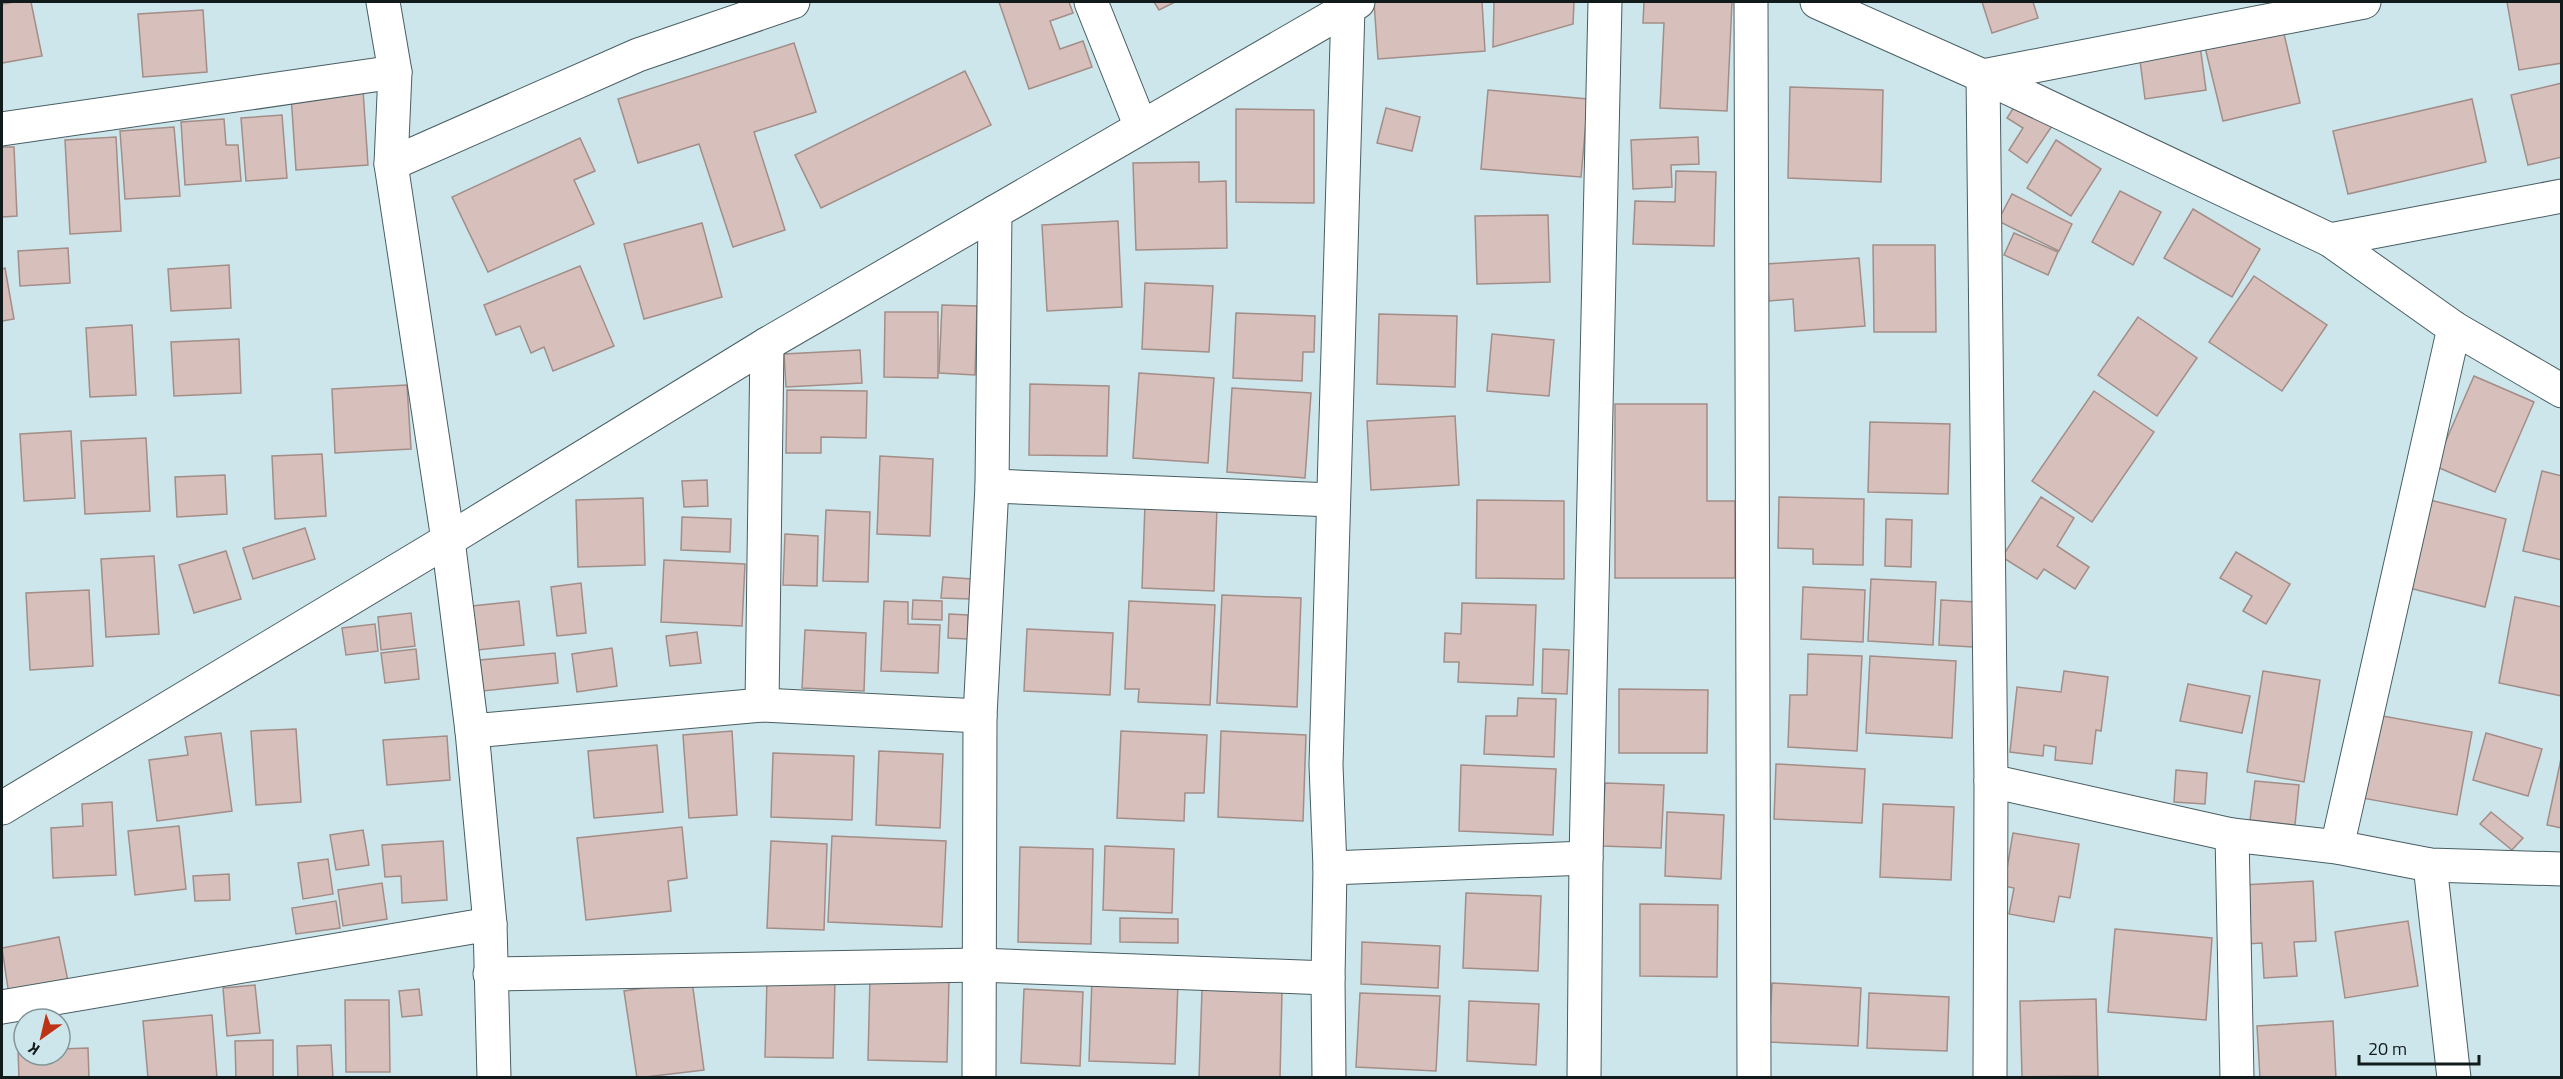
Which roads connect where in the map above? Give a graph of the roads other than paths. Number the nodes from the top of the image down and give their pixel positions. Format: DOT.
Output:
graph roads {
  1 [pos="383,2"];
  2 [pos="793,2"];
  3 [pos="1091,2"];
  4 [pos="1605,2"];
  5 [pos="1751,2"];
  6 [pos="1817,2"];
  7 [pos="2364,2"];
  8 [pos="1353,4"];
  9 [pos="395,72"];
  10 [pos="1983,76"];
  11 [pos="1141,127"];
  12 [pos="2,129"];
  13 [pos="391,164"];
  14 [pos="2562,196"];
  15 [pos="995,212"];
  16 [pos="2330,240"];
  17 [pos="2454,328"];
  18 [pos="767,344"];
  19 [pos="2562,391"];
  20 [pos="992,486"];
  21 [pos="1333,500"];
  22 [pos="448,540"];
  23 [pos="762,705"];
  24 [pos="980,716"];
  25 [pos="472,731"];
  26 [pos="1991,781"];
  27 [pos="2,808"];
  28 [pos="2232,835"];
  29 [pos="2337,847"];
  30 [pos="1586,858"];
  31 [pos="2430,865"];
  32 [pos="1330,868"];
  33 [pos="2562,869"];
  34 [pos="490,924"];
  35 [pos="978,965"];
  36 [pos="490,974"];
  37 [pos="1328,978"];
  38 [pos="2,1007"];
  39 [pos="494,1077"];
  40 [pos="979,1077"];
  41 [pos="1329,1077"];
  42 [pos="1584,1077"];
  43 [pos="1754,1077"];
  44 [pos="1990,1077"];
  45 [pos="2237,1077"];
  46 [pos="2454,1077"];
  1 -- 9 [label="street"];
  2 -- 13 [label="street"];
  3 -- 11 [label="street"];
  4 -- 30 [label="street"];
  5 -- 43 [label="street"];
  6 -- 10 [label="street"];
  7 -- 10 [label="street"];
  8 -- 11 [label="street"];
  8 -- 21 [label="street"];
  9 -- 12 [label="street"];
  9 -- 13 [label="street"];
  10 -- 16 [label="street"];
  10 -- 26 [label="street"];
  11 -- 15 [label="street"];
  13 -- 22 [label="street"];
  14 -- 16 [label="street"];
  15 -- 18 [label="street"];
  15 -- 20 [label="street"];
  16 -- 17 [label="street"];
  17 -- 19 [label="street"];
  17 -- 29 [label="street"];
  18 -- 22 [label="street"];
  18 -- 23 [label="street"];
  20 -- 21 [label="street"];
  20 -- 24 [label="street"];
  21 -- 32 [label="street"];
  22 -- 25 [label="street"];
  22 -- 27 [label="street"];
  23 -- 24 [label="street"];
  23 -- 25 [label="street"];
  24 -- 35 [label="street"];
  25 -- 34 [label="street"];
  26 -- 28 [label="street"];
  26 -- 44 [label="street"];
  28 -- 29 [label="street"];
  28 -- 45 [label="street"];
  29 -- 31 [label="street"];
  30 -- 32 [label="street"];
  30 -- 42 [label="street"];
  31 -- 33 [label="street"];
  31 -- 46 [label="street"];
  32 -- 37 [label="street"];
  34 -- 36 [label="street"];
  34 -- 38 [label="street"];
  35 -- 36 [label="street"];
  35 -- 37 [label="street"];
  35 -- 40 [label="street"];
  36 -- 39 [label="street"];
  37 -- 41 [label="street"];
}
